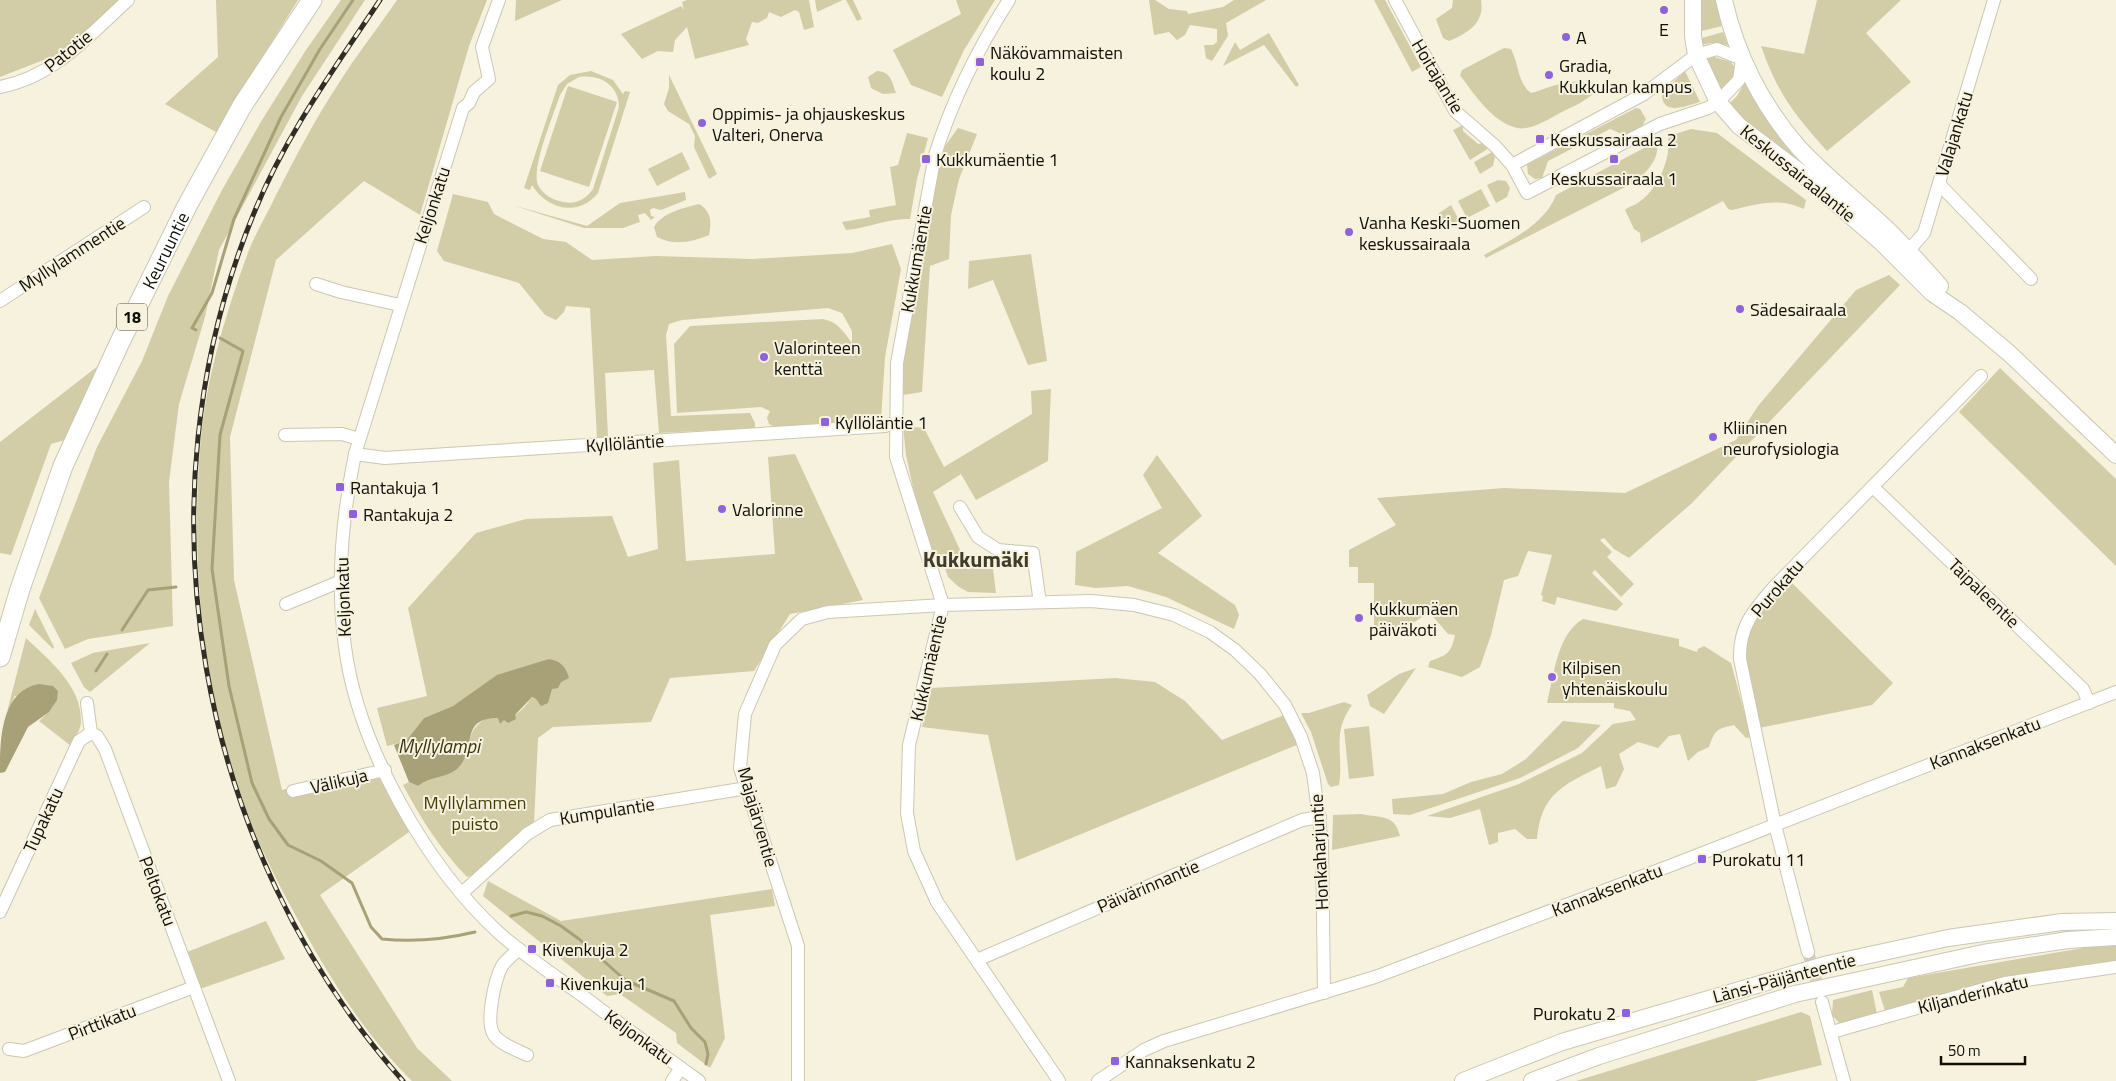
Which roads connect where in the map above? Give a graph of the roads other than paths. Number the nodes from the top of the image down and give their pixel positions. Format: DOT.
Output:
graph roads {
  1 [pos="128,0"];
  2 [pos="312,0"];
  3 [pos="499,0"];
  4 [pos="1009,0"];
  5 [pos="1396,0"];
  6 [pos="1693,0"];
  7 [pos="1724,0"];
  8 [pos="1994,0"];
  9 [pos="1696,55"];
  10 [pos="1742,59"];
  11 [pos="0,87"];
  12 [pos="1718,102"];
  13 [pos="1512,165"];
  14 [pos="1938,184"];
  15 [pos="144,207"];
  16 [pos="1904,256"];
  17 [pos="2031,278"];
  18 [pos="316,284"];
  19 [pos="0,301"];
  20 [pos="400,305"];
  21 [pos="1981,376"];
  22 [pos="895,423"];
  23 [pos="285,435"];
  24 [pos="359,439"];
  25 [pos="355,454"];
  26 [pos="2116,455"];
  27 [pos="1873,487"];
  28 [pos="960,507"];
  29 [pos="341,581"];
  30 [pos="1039,596"];
  31 [pos="286,604"];
  32 [pos="943,605"];
  33 [pos="0,657"];
  34 [pos="2116,692"];
  35 [pos="87,703"];
  36 [pos="2089,703"];
  37 [pos="91,733"];
  38 [pos="385,770"];
  39 [pos="747,788"];
  40 [pos="293,791"];
  41 [pos="1320,816"];
  42 [pos="1775,825"];
  43 [pos="462,893"];
  44 [pos="0,912"];
  45 [pos="2116,921"];
  46 [pos="2116,937"];
  47 [pos="519,949"];
  48 [pos="1808,952"];
  49 [pos="977,960"];
  50 [pos="2116,967"];
  51 [pos="194,987"];
  52 [pos="1324,993"];
  53 [pos="1822,1002"];
  54 [pos="1832,1032"];
  55 [pos="9,1049"];
  56 [pos="527,1055"];
  57 [pos="681,1068"];
  58 [pos="229,1081"];
  59 [pos="672,1081"];
  60 [pos="699,1081"];
  61 [pos="798,1081"];
  62 [pos="1059,1081"];
  63 [pos="1098,1081"];
  64 [pos="1463,1081"];
  65 [pos="1532,1081"];
  66 [pos="1844,1081"];
  1 -- 11 [label="street, Patotie"];
  2 -- 33 [label="highway, Keuruuntie / 18"];
  3 -- 20 [label="street, Keljonkatu"];
  4 -- 22 [label="street, Kukkumäentie"];
  5 -- 13 [label="street, Hoitajantie"];
  6 -- 9 [label="main road, Keskussairaalantie"];
  7 -- 10 [label="main road, Keskussairaalantie"];
  8 -- 14 [label="street, Valajankatu"];
  9 -- 10 [label="street"];
  9 -- 12 [label="main road, Keskussairaalantie"];
  9 -- 13 [label="street"];
  10 -- 12 [label="street, Hoitajantie"];
  10 -- 16 [label="main road, Keskussairaalantie"];
  12 -- 13 [label="street, Hoitajantie"];
  12 -- 16 [label="main road, Keskussairaalantie"];
  14 -- 16 [label="street, Valajankatu"];
  14 -- 17 [label="street"];
  15 -- 19 [label="street, Myllylammentie"];
  16 -- 26 [label="main road, Keskussairaalantie"];
  18 -- 20 [label="street"];
  20 -- 24 [label="street, Keljonkatu"];
  21 -- 27 [label="street, Purokatu"];
  22 -- 25 [label="street, Kyllöläntie"];
  22 -- 32 [label="street, Kukkumäentie"];
  23 -- 24 [label="street"];
  24 -- 25 [label="street, Keljonkatu"];
  25 -- 29 [label="street, Keljonkatu"];
  27 -- 36 [label="street, Taipaleentie"];
  27 -- 42 [label="street, Purokatu"];
  28 -- 30 [label="street"];
  29 -- 31 [label="street"];
  29 -- 38 [label="street, Keljonkatu"];
  32 -- 39 [label="street, Majajärventie"];
  32 -- 41 [label="street, Honkaharjuntie"];
  32 -- 49 [label="street, Kukkumäentie"];
  34 -- 36 [label="street, Kannaksenkatu"];
  35 -- 37 [label="street"];
  36 -- 42 [label="street, Kannaksenkatu"];
  37 -- 44 [label="street, Tupakatu"];
  37 -- 51 [label="street, Peltokatu"];
  38 -- 40 [label="street, Välikuja"];
  38 -- 43 [label="street, Keljonkatu"];
  39 -- 43 [label="street, Kumpulantie"];
  39 -- 61 [label="street, Majajärventie"];
  41 -- 49 [label="street, Päivärinnantie"];
  41 -- 52 [label="street, Honkaharjuntie"];
  42 -- 48 [label="street, Purokatu"];
  42 -- 52 [label="street, Kannaksenkatu"];
  43 -- 47 [label="street, Keljonkatu"];
  45 -- 64 [label="main road, Länsi-Päijänteentie"];
  46 -- 65 [label="main road, Länsi-Päijänteentie"];
  47 -- 56 [label="street"];
  47 -- 57 [label="street, Keljonkatu"];
  49 -- 62 [label="street, Kukkumäentie"];
  50 -- 54 [label="street, Kiljanderinkatu"];
  51 -- 55 [label="street, Pirttikatu"];
  51 -- 58 [label="street, Peltokatu"];
  52 -- 63 [label="street, Kannaksenkatu"];
  53 -- 54 [label="street"];
  54 -- 66 [label="street"];
  57 -- 59 [label="street"];
  57 -- 60 [label="street, Keljonkatu"];
}
